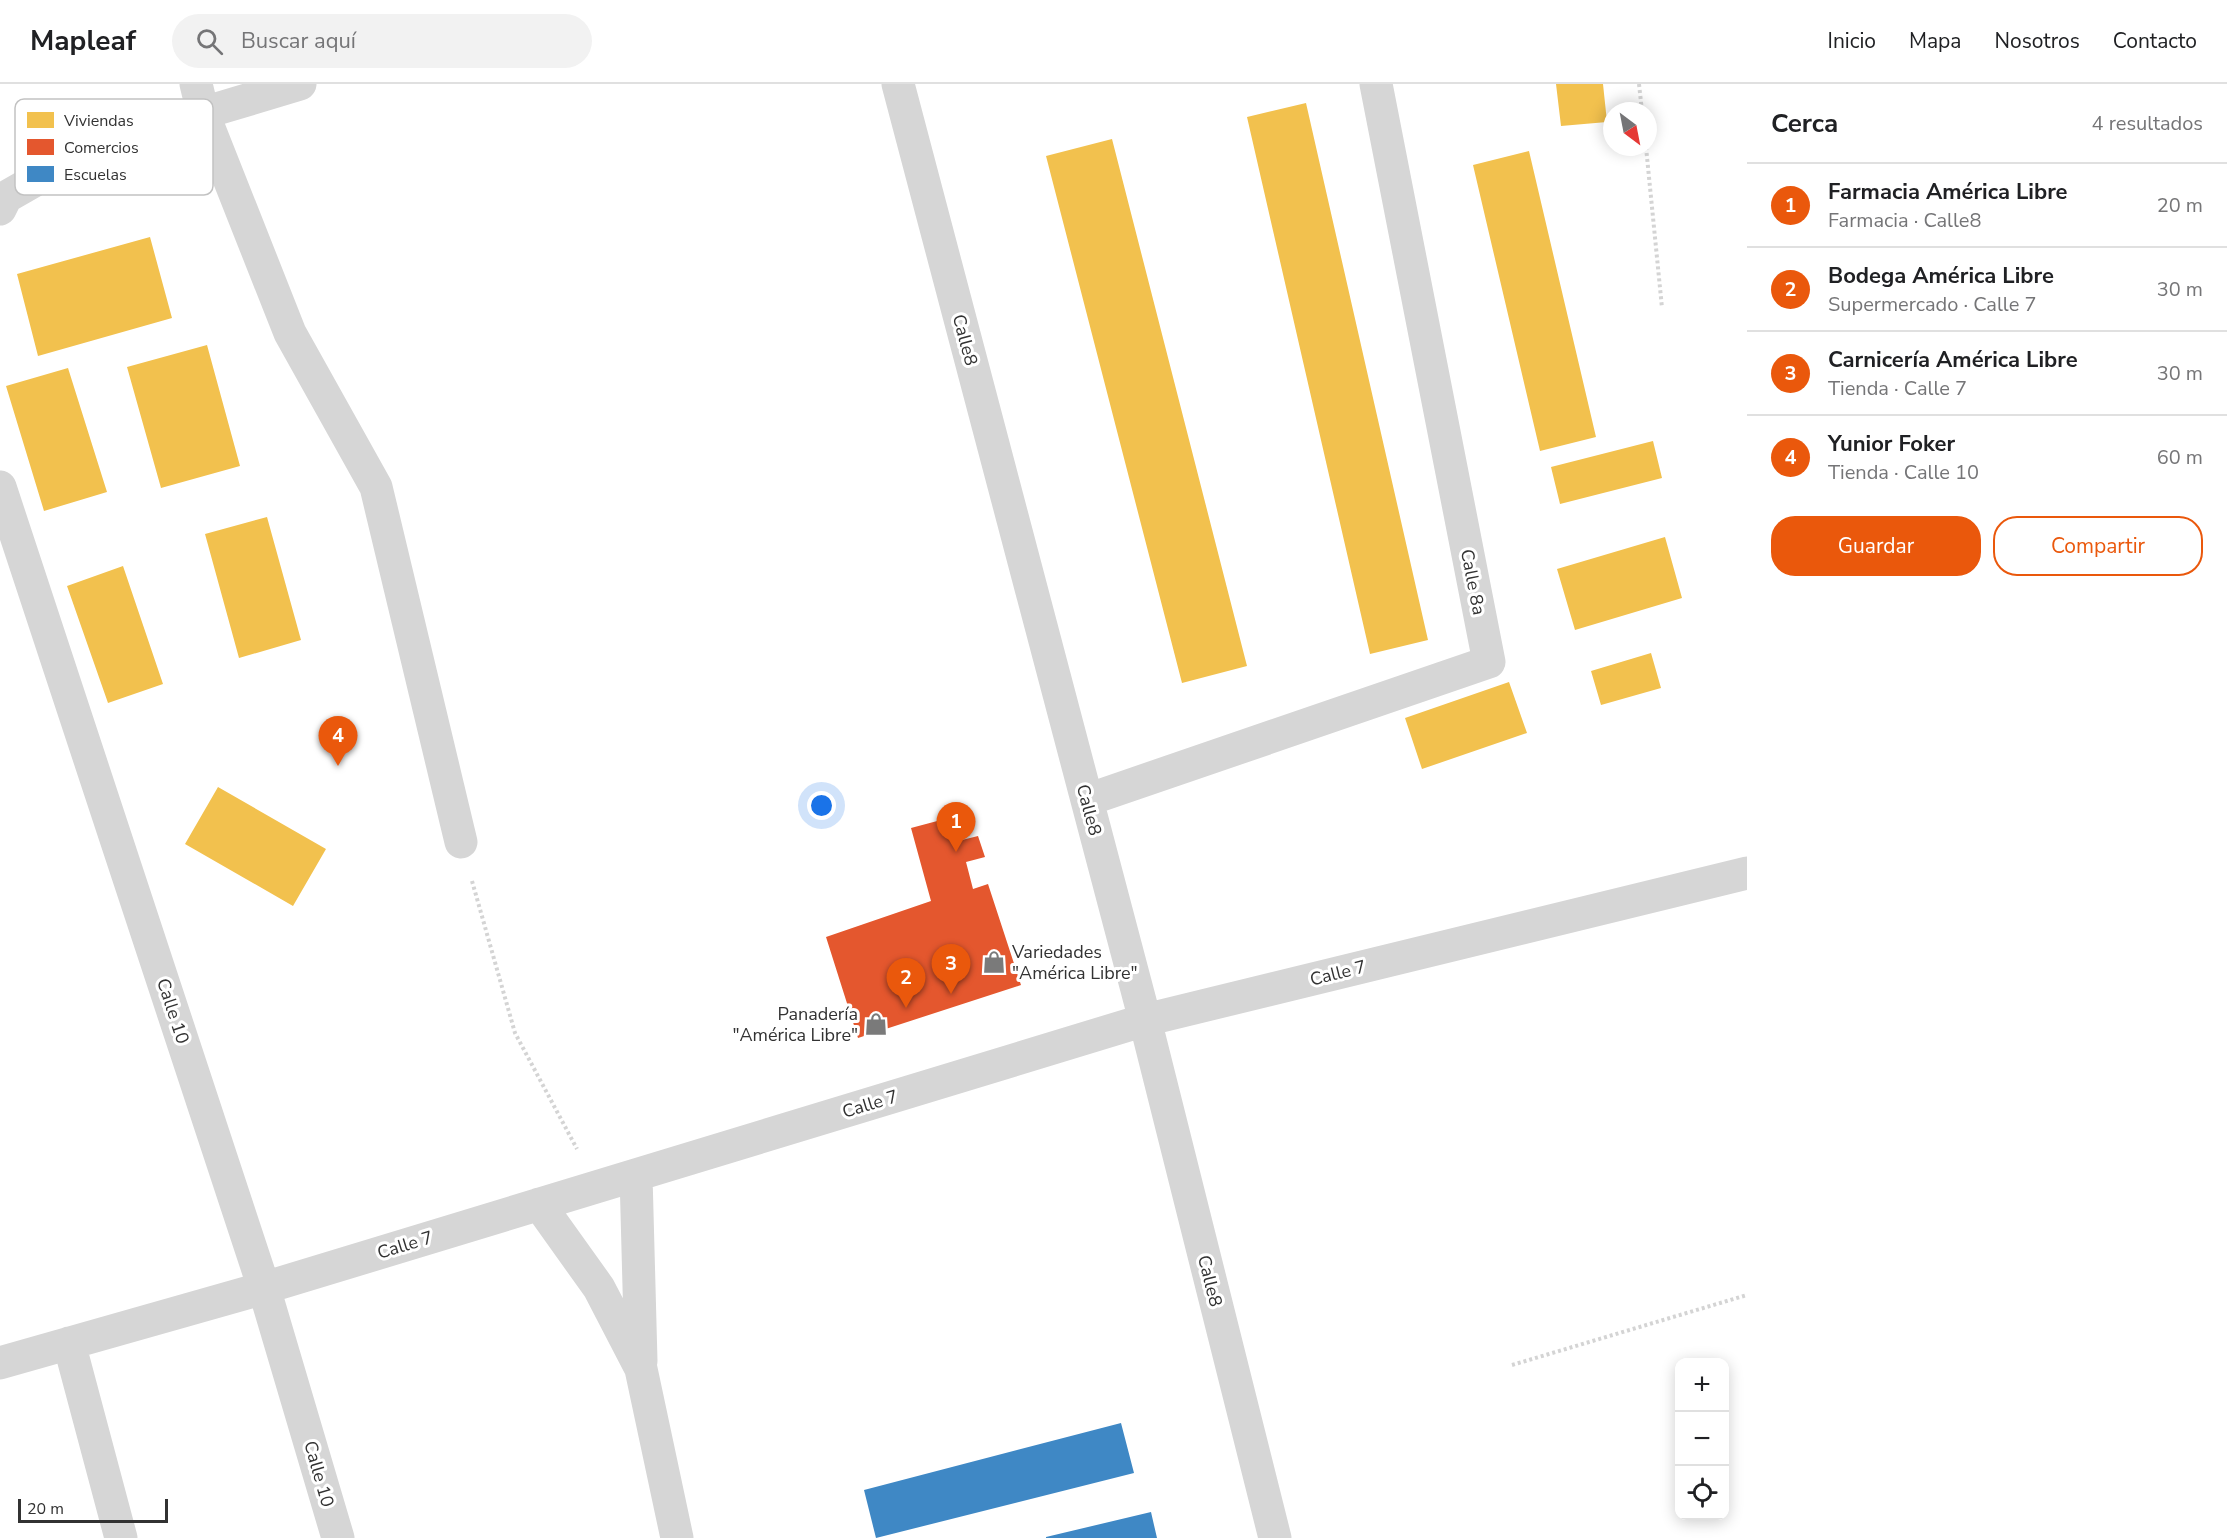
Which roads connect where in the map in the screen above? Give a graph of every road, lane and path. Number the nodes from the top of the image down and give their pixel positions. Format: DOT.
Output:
graph roads {
  1 [pos="300,84"];
  2 [pos="898,84"];
  3 [pos="1376,84"];
  4 [pos="1639,84"];
  5 [pos="199,99"];
  6 [pos="1641,102"];
  7 [pos="213,135"];
  8 [pos="1647,156"];
  9 [pos="15,192"];
  10 [pos="0,209"];
  11 [pos="1662,308"];
  12 [pos="0,487"];
  13 [pos="1087,800"];
  14 [pos="461,842"];
  15 [pos="1747,873"];
  16 [pos="1145,1020"];
  17 [pos="636,1175"];
  18 [pos="597,1187"];
  19 [pos="539,1204"];
  20 [pos="264,1288"];
  21 [pos="1747,1295"];
  22 [pos="69,1343"];
  23 [pos="0,1363"];
  24 [pos="1512,1365"];
  25 [pos="641,1369"];
  26 [pos="121,1538"];
  27 [pos="338,1538"];
  28 [pos="677,1538"];
  29 [pos="1275,1538"];
  1 -- 5 [label="street"];
  2 -- 13 [label="street, Calle8"];
  3 -- 13 [label="street, Calle 8a"];
  4 -- 6 [label="path"];
  7 -- 14 [label="street"];
  8 -- 11 [label="path"];
  9 -- 10 [label="street"];
  12 -- 20 [label="street, Calle 10"];
  13 -- 16 [label="street, Calle8"];
  14 -- 18 [label="path"];
  15 -- 16 [label="street, Calle 7"];
  16 -- 17 [label="street, Calle 7"];
  16 -- 29 [label="street, Calle8"];
  17 -- 18 [label="street, Calle 7"];
  17 -- 25 [label="street"];
  18 -- 19 [label="street, Calle 7"];
  19 -- 20 [label="street, Calle 7"];
  19 -- 25 [label="street"];
  20 -- 22 [label="street, Calle 7"];
  20 -- 27 [label="street, Calle 10"];
  21 -- 24 [label="path"];
  22 -- 23 [label="street, Calle 7"];
  22 -- 26 [label="street"];
  25 -- 28 [label="street"];
}
